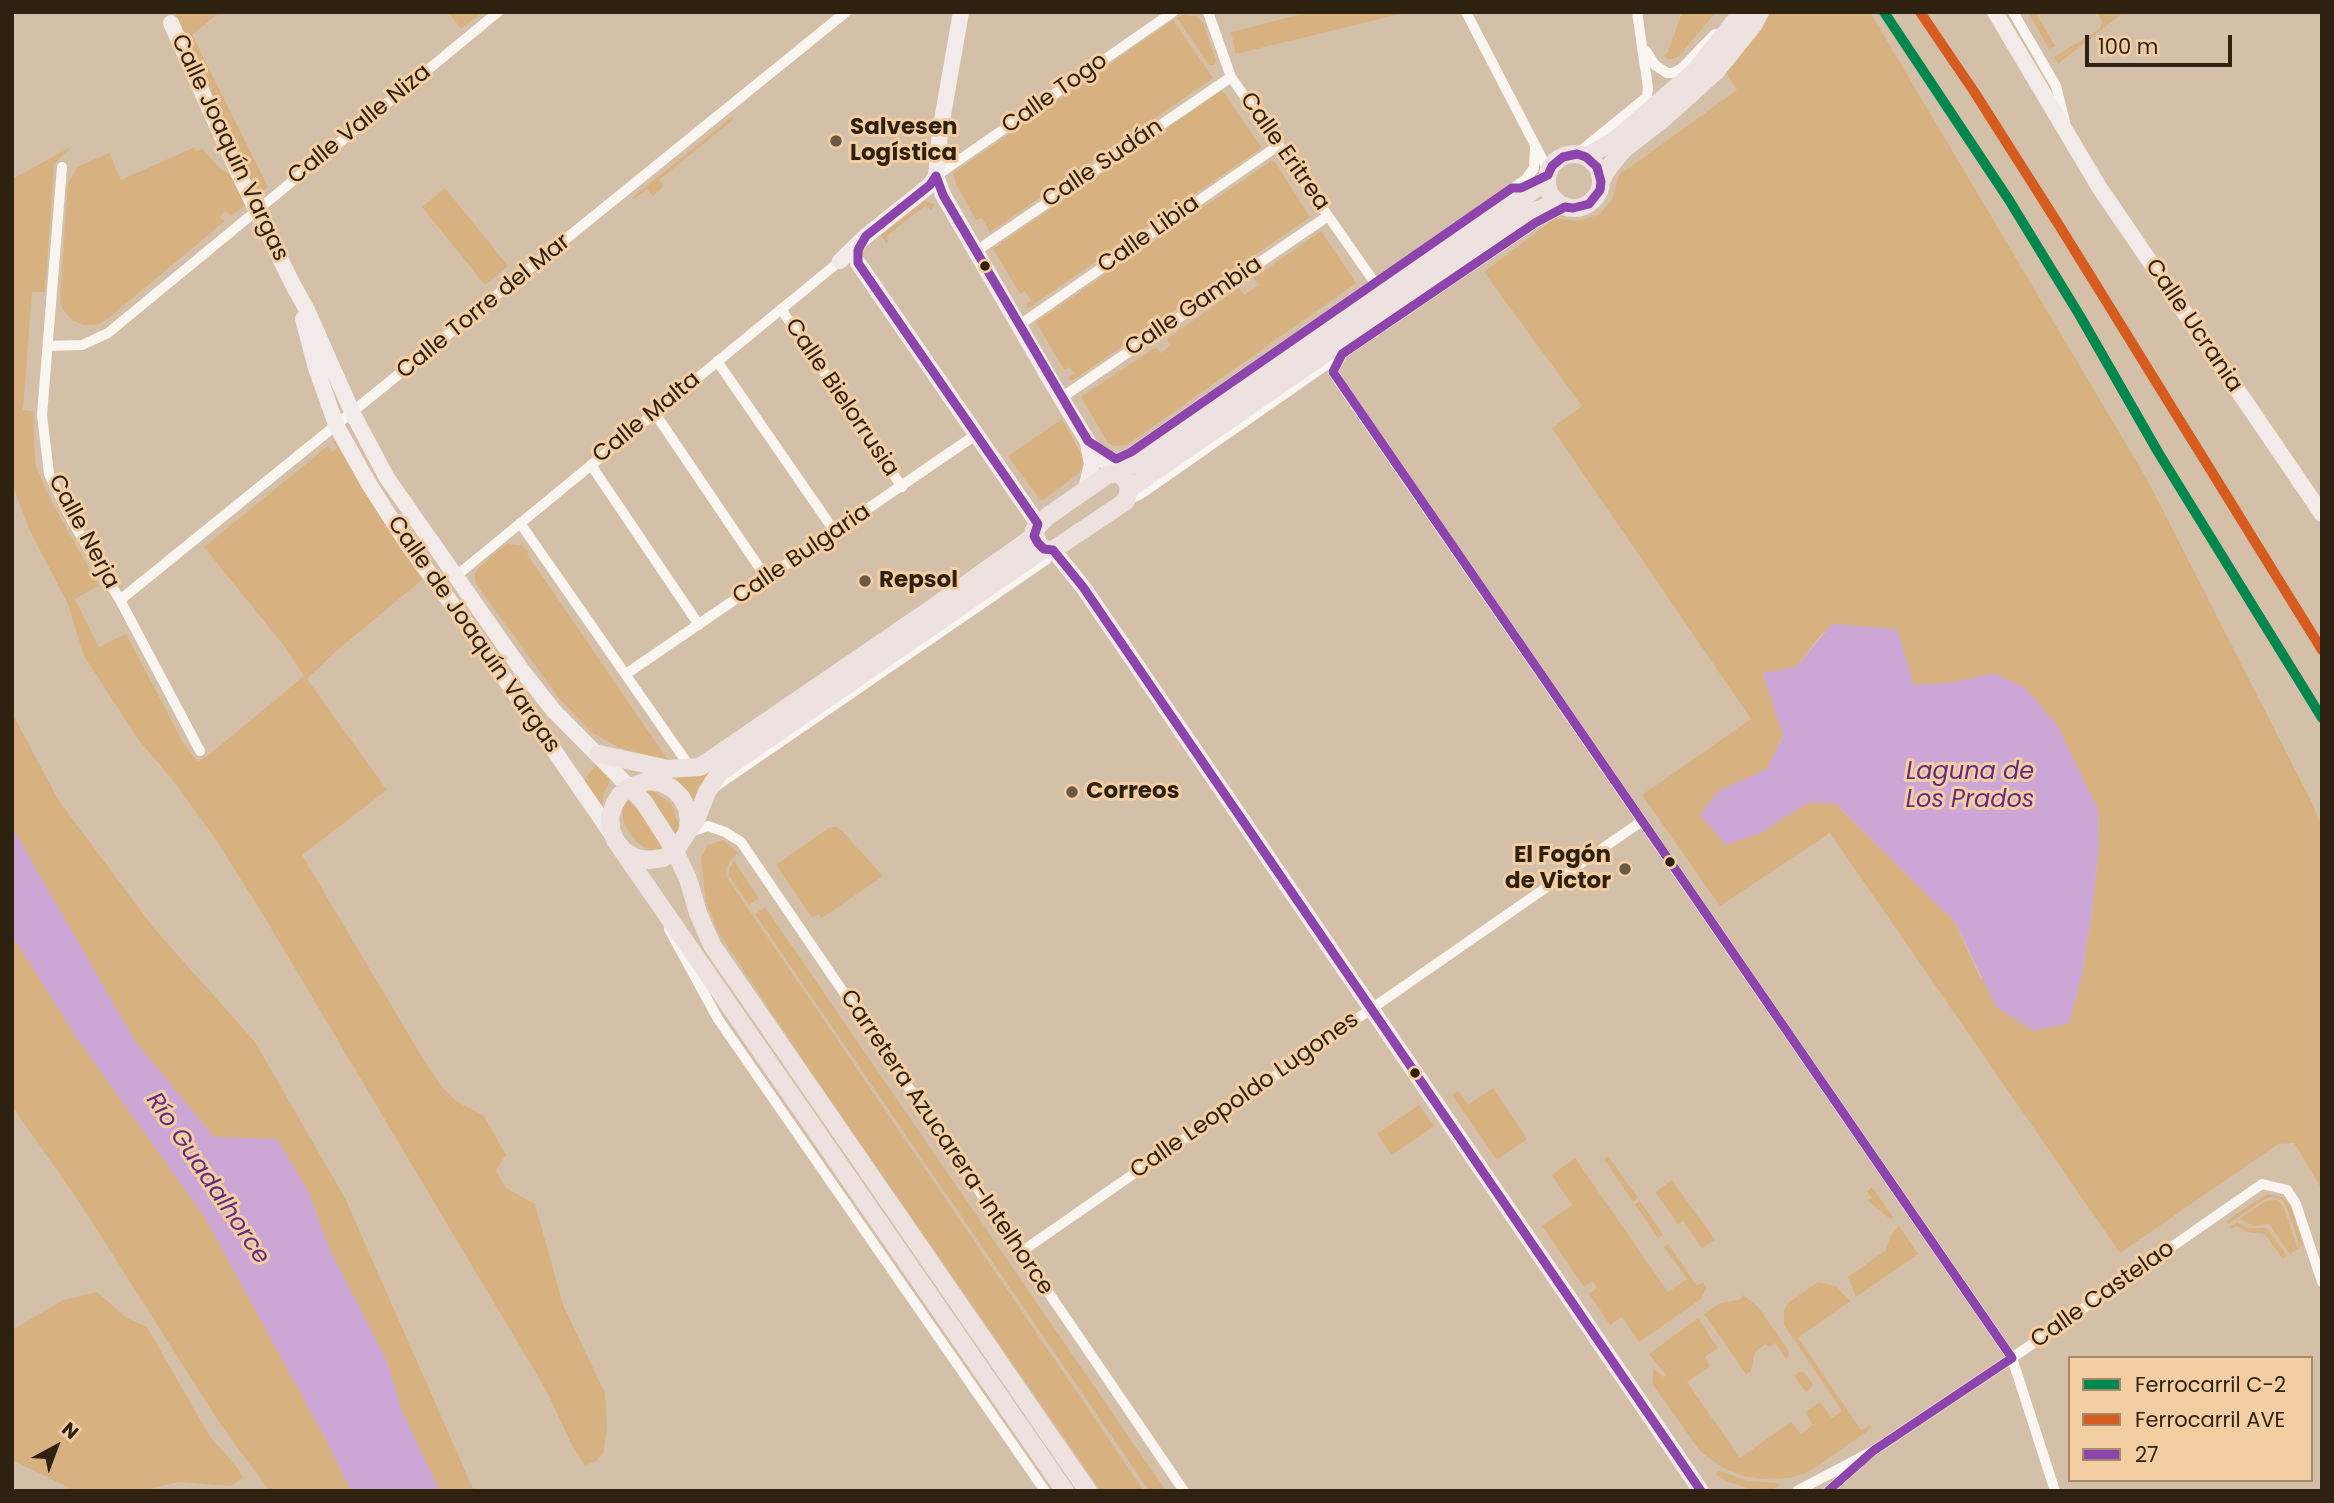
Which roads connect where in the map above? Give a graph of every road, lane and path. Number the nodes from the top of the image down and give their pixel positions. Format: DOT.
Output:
graph roads {
  1 [pos="498,12"];
  2 [pos="846,12"];
  3 [pos="961,12"];
  4 [pos="1466,12"];
  5 [pos="1637,12"];
  6 [pos="1732,12"];
  7 [pos="1742,12"];
  8 [pos="1760,12"];
  9 [pos="1995,12"];
  10 [pos="2013,12"];
  11 [pos="1169,13"];
  12 [pos="1207,13"];
  13 [pos="169,17"];
  14 [pos="1641,35"];
  15 [pos="1231,76"];
  16 [pos="2068,135"];
  17 [pos="1279,145"];
  18 [pos="1535,146"];
  19 [pos="1581,156"];
  20 [pos="62,167"];
  21 [pos="1548,175"];
  22 [pos="936,176"];
  23 [pos="1601,182"];
  24 [pos="1512,188"];
  25 [pos="1561,205"];
  26 [pos="256,209"];
  27 [pos="1328,216"];
  28 [pos="866,236"];
  29 [pos="975,252"];
  30 [pos="840,261"];
  31 [pos="858,263"];
  32 [pos="292,283"];
  33 [pos="1375,283"];
  34 [pos="781,309"];
  35 [pos="1018,326"];
  36 [pos="48,346"];
  37 [pos="1342,354"];
  38 [pos="717,361"];
  39 [pos="1060,398"];
  40 [pos="654,412"];
  41 [pos="353,414"];
  42 [pos="337,427"];
  43 [pos="1160,431"];
  44 [pos="978,434"];
  45 [pos="1088,441"];
  46 [pos="1137,462"];
  47 [pos="591,464"];
  48 [pos="1118,473"];
  49 [pos="901,486"];
  50 [pos="1086,489"];
  51 [pos="1128,495"];
  52 [pos="2322,514"];
  53 [pos="520,523"];
  54 [pos="835,532"];
  55 [pos="1042,540"];
  56 [pos="456,576"];
  57 [pos="767,579"];
  58 [pos="120,600"];
  59 [pos="699,625"];
  60 [pos="626,674"];
  61 [pos="200,751"];
  62 [pos="598,754"];
  63 [pos="690,768"];
  64 [pos="667,769"];
  65 [pos="648,781"];
  66 [pos="629,787"];
  67 [pos="1642,821"];
  68 [pos="687,833"];
  69 [pos="615,840"];
  70 [pos="675,851"];
  71 [pos="656,901"];
  72 [pos="1372,1007"];
  73 [pos="1021,1252"];
  74 [pos="2322,1282"];
  75 [pos="2012,1358"];
  76 [pos="1873,1451"];
  77 [pos="1699,1489"];
  78 [pos="1045,1491"];
  79 [pos="1065,1491"];
  80 [pos="1088,1491"];
  81 [pos="1184,1491"];
  82 [pos="1797,1491"];
  83 [pos="1828,1491"];
  84 [pos="2055,1491"];
  1 -- 26 [label="street, Calle Valle Niza"];
  2 -- 41 [label="street, Calle Torre del Mar"];
  3 -- 22 [label="street"];
  4 -- 18 [label="street"];
  5 -- 14 [label="street"];
  6 -- 14 [label="street"];
  7 -- 19 [label="main road"];
  8 -- 23 [label="main road"];
  9 -- 16 [label="street, Calle Ucrania"];
  10 -- 16 [label="street, Calle Ucrania"];
  11 -- 22 [label="street, Calle Togo"];
  12 -- 15 [label="street, Calle Eritrea"];
  13 -- 26 [label="street, Calle Joaquín Vargas"];
  14 -- 19 [label="street"];
  15 -- 17 [label="street, Calle Eritrea"];
  15 -- 29 [label="street, Calle Sudán"];
  16 -- 52 [label="street, Calle Ucrania"];
  17 -- 27 [label="street, Calle Eritrea"];
  17 -- 35 [label="street, Calle Libia"];
  18 -- 21 [label="street"];
  18 -- 24 [label="street"];
  19 -- 21 [label="main road"];
  19 -- 23 [label="main road"];
  20 -- 36 [label="street, Calle Nerja"];
  21 -- 24 [label="street"];
  21 -- 25 [label="main road"];
  21 -- 46 [label="main road"];
  22 -- 28 [label="street, Calle Malta"];
  22 -- 29 [label="street"];
  23 -- 25 [label="main road"];
  24 -- 33 [label="street"];
  25 -- 37 [label="street"];
  25 -- 51 [label="main road"];
  26 -- 32 [label="street, Calle Joaquín Vargas"];
  26 -- 36 [label="street, Calle Valle Niza"];
  27 -- 33 [label="street, Calle Eritrea"];
  27 -- 39 [label="street, Calle Gambia"];
  28 -- 30 [label="street, Calle Malta"];
  28 -- 31 [label="street"];
  29 -- 35 [label="street"];
  30 -- 31 [label="street"];
  30 -- 34 [label="street, Calle Malta"];
  31 -- 44 [label="street"];
  32 -- 41 [label="street, Calle Joaquín Vargas"];
  32 -- 42 [label="street, Calle Joaquín Vargas"];
  33 -- 43 [label="street"];
  34 -- 38 [label="street, Calle Malta"];
  34 -- 49 [label="street, Calle Bielorrusia"];
  35 -- 39 [label="street"];
  36 -- 58 [label="street, Calle Nerja"];
  37 -- 51 [label="street"];
  37 -- 67 [label="street"];
  38 -- 40 [label="street, Calle Malta"];
  38 -- 54 [label="street"];
  39 -- 45 [label="street"];
  40 -- 47 [label="street, Calle Malta"];
  40 -- 57 [label="street"];
  41 -- 42 [label="street, Calle Torre del Mar"];
  41 -- 56 [label="street, Calle de Joaquín Vargas"];
  42 -- 58 [label="street, Calle Torre del Mar"];
  42 -- 69 [label="street, Calle de Joaquín Vargas"];
  43 -- 45 [label="street"];
  43 -- 46 [label="street"];
  44 -- 49 [label="street, Calle Bulgaria"];
  44 -- 55 [label="street"];
  45 -- 48 [label="street"];
  45 -- 50 [label="street"];
  46 -- 48 [label="main road"];
  47 -- 53 [label="street, Calle Malta"];
  47 -- 59 [label="street"];
  48 -- 50 [label="main road"];
  48 -- 51 [label="main road"];
  49 -- 54 [label="street, Calle Bulgaria"];
  50 -- 55 [label="main road"];
  51 -- 55 [label="main road"];
  53 -- 56 [label="street, Calle Malta"];
  53 -- 60 [label="street"];
  54 -- 57 [label="street, Calle Bulgaria"];
  55 -- 63 [label="main road"];
  55 -- 68 [label="main road"];
  55 -- 72 [label="street"];
  56 -- 62 [label="street, Calle de Joaquín Vargas"];
  57 -- 59 [label="street, Calle Bulgaria"];
  58 -- 61 [label="street, Calle Nerja"];
  59 -- 60 [label="street, Calle Bulgaria"];
  60 -- 63 [label="street"];
  62 -- 64 [label="main road"];
  62 -- 66 [label="street, Calle de Joaquín Vargas"];
  63 -- 64 [label="main road"];
  64 -- 65 [label="main road"];
  65 -- 66 [label="main road"];
  65 -- 68 [label="main road"];
  66 -- 69 [label="main road"];
  66 -- 70 [label="main road"];
  67 -- 72 [label="street, Calle Leopoldo Lugones"];
  67 -- 75 [label="street"];
  68 -- 70 [label="main road"];
  68 -- 73 [label="street, Carretera Azucarera-Intelhorce"];
  69 -- 70 [label="main road"];
  69 -- 71 [label="main road"];
  70 -- 80 [label="main road"];
  71 -- 78 [label="street"];
  71 -- 79 [label="main road"];
  72 -- 73 [label="street, Calle Leopoldo Lugones"];
  72 -- 77 [label="street"];
  73 -- 81 [label="street, Carretera Azucarera-Intelhorce"];
  74 -- 75 [label="street, Calle Castelao"];
  75 -- 76 [label="street, Calle Castelao"];
  75 -- 84 [label="street"];
  76 -- 82 [label="street, Calle Castelao"];
  76 -- 83 [label="street, Calle Castelao"];
}
